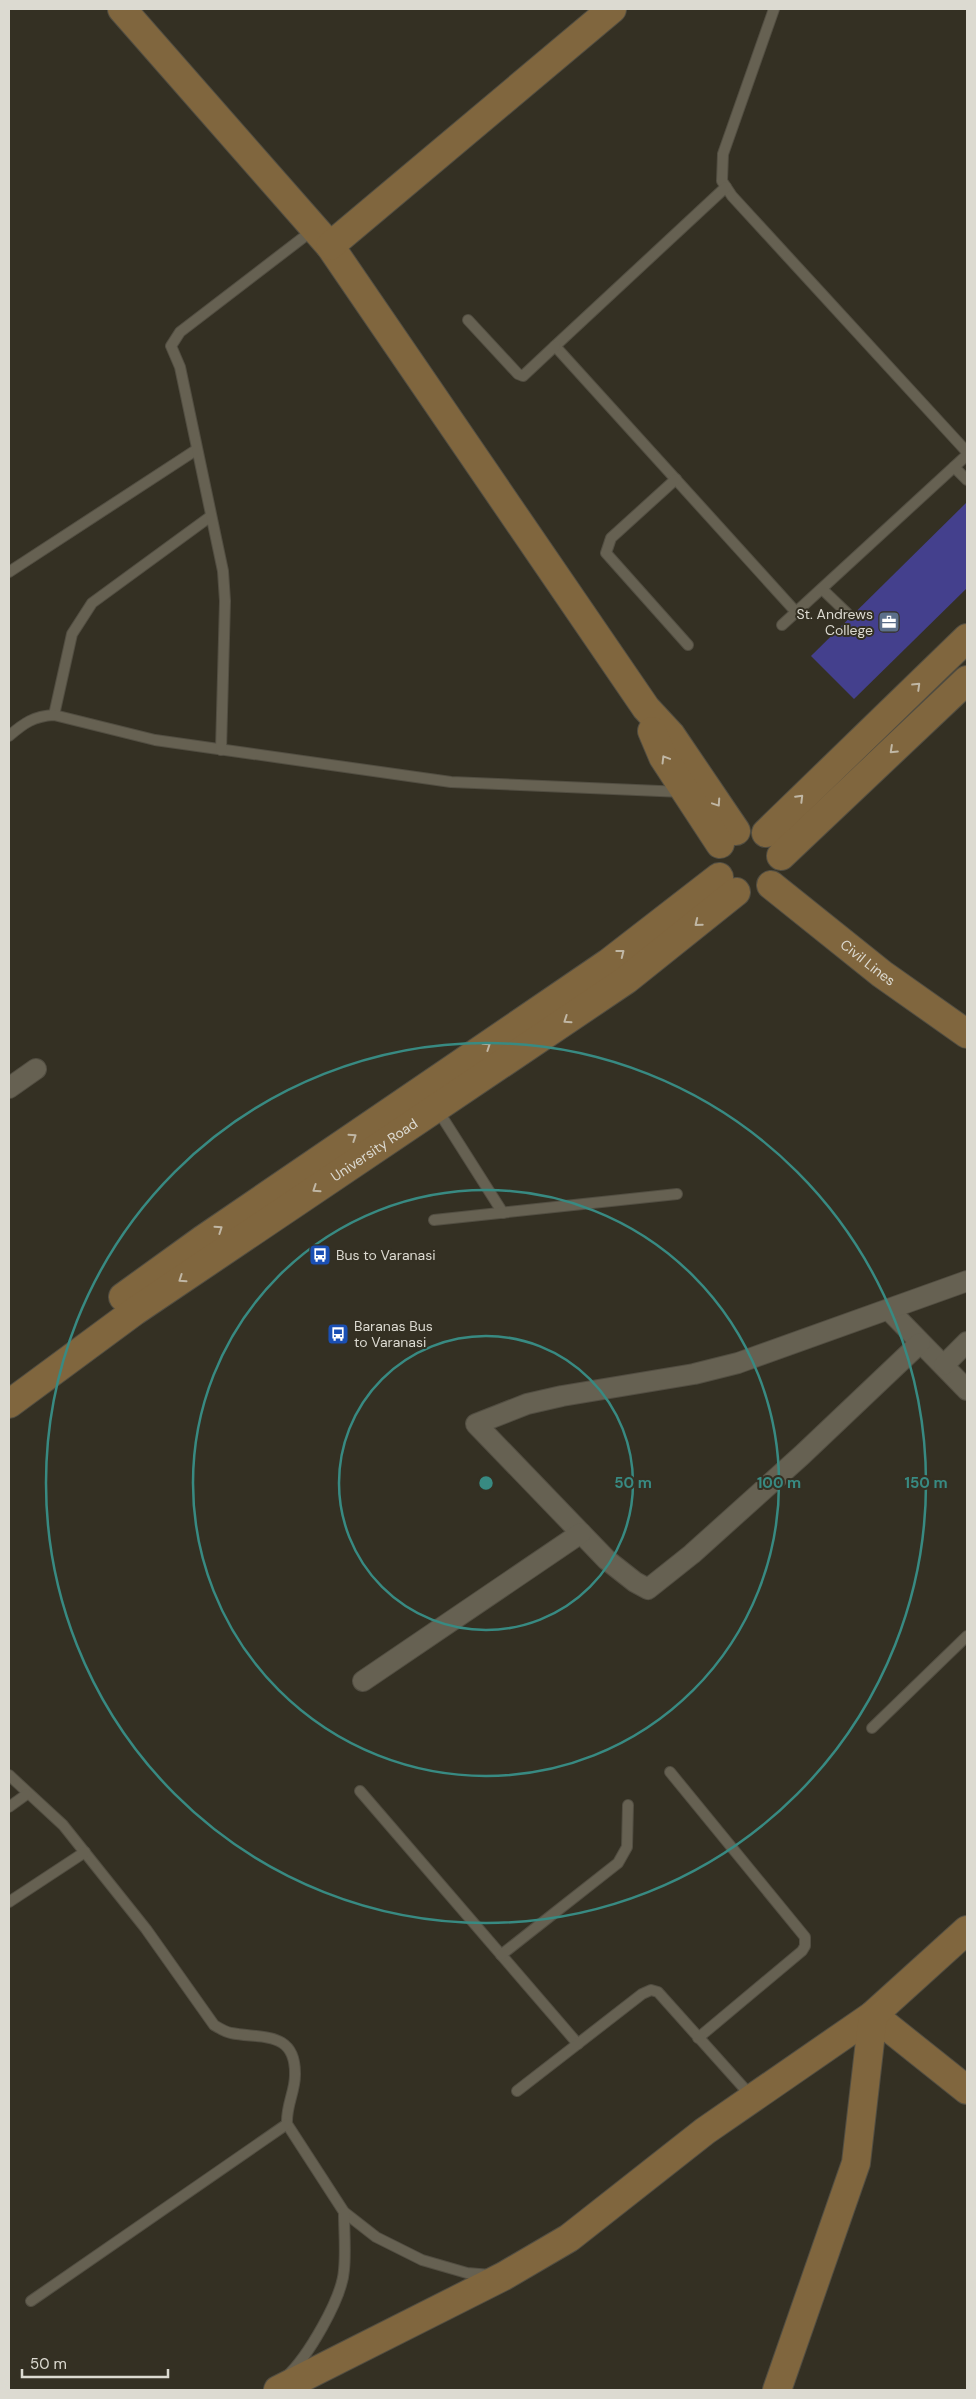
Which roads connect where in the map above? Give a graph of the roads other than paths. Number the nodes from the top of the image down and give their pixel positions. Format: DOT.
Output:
graph roads {
  1 [pos="122,9"];
  2 [pos="612,9"];
  3 [pos="774,9"];
  4 [pos="726,187"];
  5 [pos="323,237"];
  6 [pos="468,320"];
  7 [pos="555,346"];
  8 [pos="196,450"];
  9 [pos="967,453"];
  10 [pos="954,467"];
  11 [pos="676,479"];
  12 [pos="967,480"];
  13 [pos="211,516"];
  14 [pos="9,572"];
  15 [pos="822,589"];
  16 [pos="796,612"];
  17 [pos="848,613"];
  18 [pos="782,625"];
  19 [pos="967,638"];
  20 [pos="688,645"];
  21 [pos="967,680"];
  22 [pos="646,708"];
  23 [pos="54,715"];
  24 [pos="9,736"];
  25 [pos="221,750"];
  26 [pos="686,792"];
  27 [pos="766,833"];
  28 [pos="728,837"];
  29 [pos="781,856"];
  30 [pos="727,885"];
  31 [pos="771,885"];
  32 [pos="967,1034"];
  33 [pos="36,1069"];
  34 [pos="9,1088"];
  35 [pos="431,1098"];
  36 [pos="677,1194"];
  37 [pos="503,1213"];
  38 [pos="434,1220"];
  39 [pos="967,1281"];
  40 [pos="889,1310"];
  41 [pos="967,1342"];
  42 [pos="920,1343"];
  43 [pos="944,1365"];
  44 [pos="9,1380"];
  45 [pos="967,1390"];
  46 [pos="9,1404"];
  47 [pos="581,1533"];
  48 [pos="967,1636"];
  49 [pos="363,1682"];
  50 [pos="872,1728"];
  51 [pos="670,1772"];
  52 [pos="9,1775"];
  53 [pos="360,1791"];
  54 [pos="27,1794"];
  55 [pos="628,1805"];
  56 [pos="9,1807"];
  57 [pos="85,1852"];
  58 [pos="9,1902"];
  59 [pos="967,1930"];
  60 [pos="501,1955"];
  61 [pos="872,2015"];
  62 [pos="698,2038"];
  63 [pos="578,2044"];
  64 [pos="967,2090"];
  65 [pos="517,2091"];
  66 [pos="752,2098"];
  67 [pos="287,2124"];
  68 [pos="344,2212"];
  69 [pos="504,2276"];
  70 [pos="31,2301"];
  71 [pos="266,2390"];
  72 [pos="278,2390"];
  73 [pos="777,2390"];
  1 -- 5 [label="main road"];
  2 -- 5 [label="main road"];
  3 -- 4 [label="lane"];
  4 -- 7 [label="lane"];
  4 -- 9 [label="lane"];
  5 -- 8 [label="lane"];
  5 -- 22 [label="main road"];
  6 -- 7 [label="lane"];
  7 -- 11 [label="lane"];
  8 -- 13 [label="lane"];
  8 -- 14 [label="lane"];
  9 -- 10 [label="lane"];
  10 -- 12 [label="lane"];
  10 -- 15 [label="lane"];
  11 -- 16 [label="lane"];
  11 -- 20 [label="lane"];
  13 -- 23 [label="lane"];
  13 -- 25 [label="lane"];
  15 -- 16 [label="lane"];
  15 -- 17 [label="lane"];
  16 -- 18 [label="lane"];
  27 -- 19 [label="main road, one-way"];
  21 -- 29 [label="main road, one-way"];
  26 -- 22 [label="main road, one-way"];
  22 -- 28 [label="main road, one-way"];
  23 -- 24 [label="lane"];
  23 -- 25 [label="lane"];
  25 -- 26 [label="lane"];
  26 -- 28 [label="main road"];
  27 -- 28 [label="main road"];
  27 -- 29 [label="main road"];
  28 -- 30 [label="main road"];
  29 -- 31 [label="main road"];
  30 -- 31 [label="main road"];
  30 -- 35 [label="main road, University Road"];
  31 -- 32 [label="main road, Civil Lines"];
  33 -- 34 [label="street"];
  35 -- 37 [label="lane"];
  44 -- 35 [label="main road, University Road, one-way"];
  35 -- 46 [label="main road, University Road, one-way"];
  36 -- 37 [label="lane"];
  37 -- 38 [label="lane"];
  39 -- 40 [label="street"];
  40 -- 42 [label="street"];
  40 -- 47 [label="street"];
  41 -- 43 [label="street"];
  42 -- 43 [label="street"];
  42 -- 47 [label="street"];
  43 -- 45 [label="street"];
  47 -- 49 [label="street"];
  48 -- 50 [label="lane"];
  51 -- 62 [label="lane"];
  52 -- 54 [label="lane"];
  53 -- 60 [label="lane"];
  54 -- 56 [label="lane"];
  54 -- 57 [label="lane"];
  55 -- 60 [label="lane"];
  57 -- 58 [label="lane"];
  57 -- 67 [label="lane"];
  59 -- 61 [label="main road"];
  60 -- 63 [label="lane"];
  61 -- 64 [label="main road"];
  61 -- 66 [label="main road"];
  61 -- 73 [label="main road"];
  62 -- 63 [label="lane"];
  62 -- 66 [label="lane"];
  63 -- 65 [label="lane"];
  66 -- 69 [label="main road"];
  67 -- 68 [label="lane"];
  67 -- 70 [label="lane"];
  68 -- 69 [label="lane"];
  68 -- 71 [label="lane"];
  69 -- 72 [label="main road"];
}
